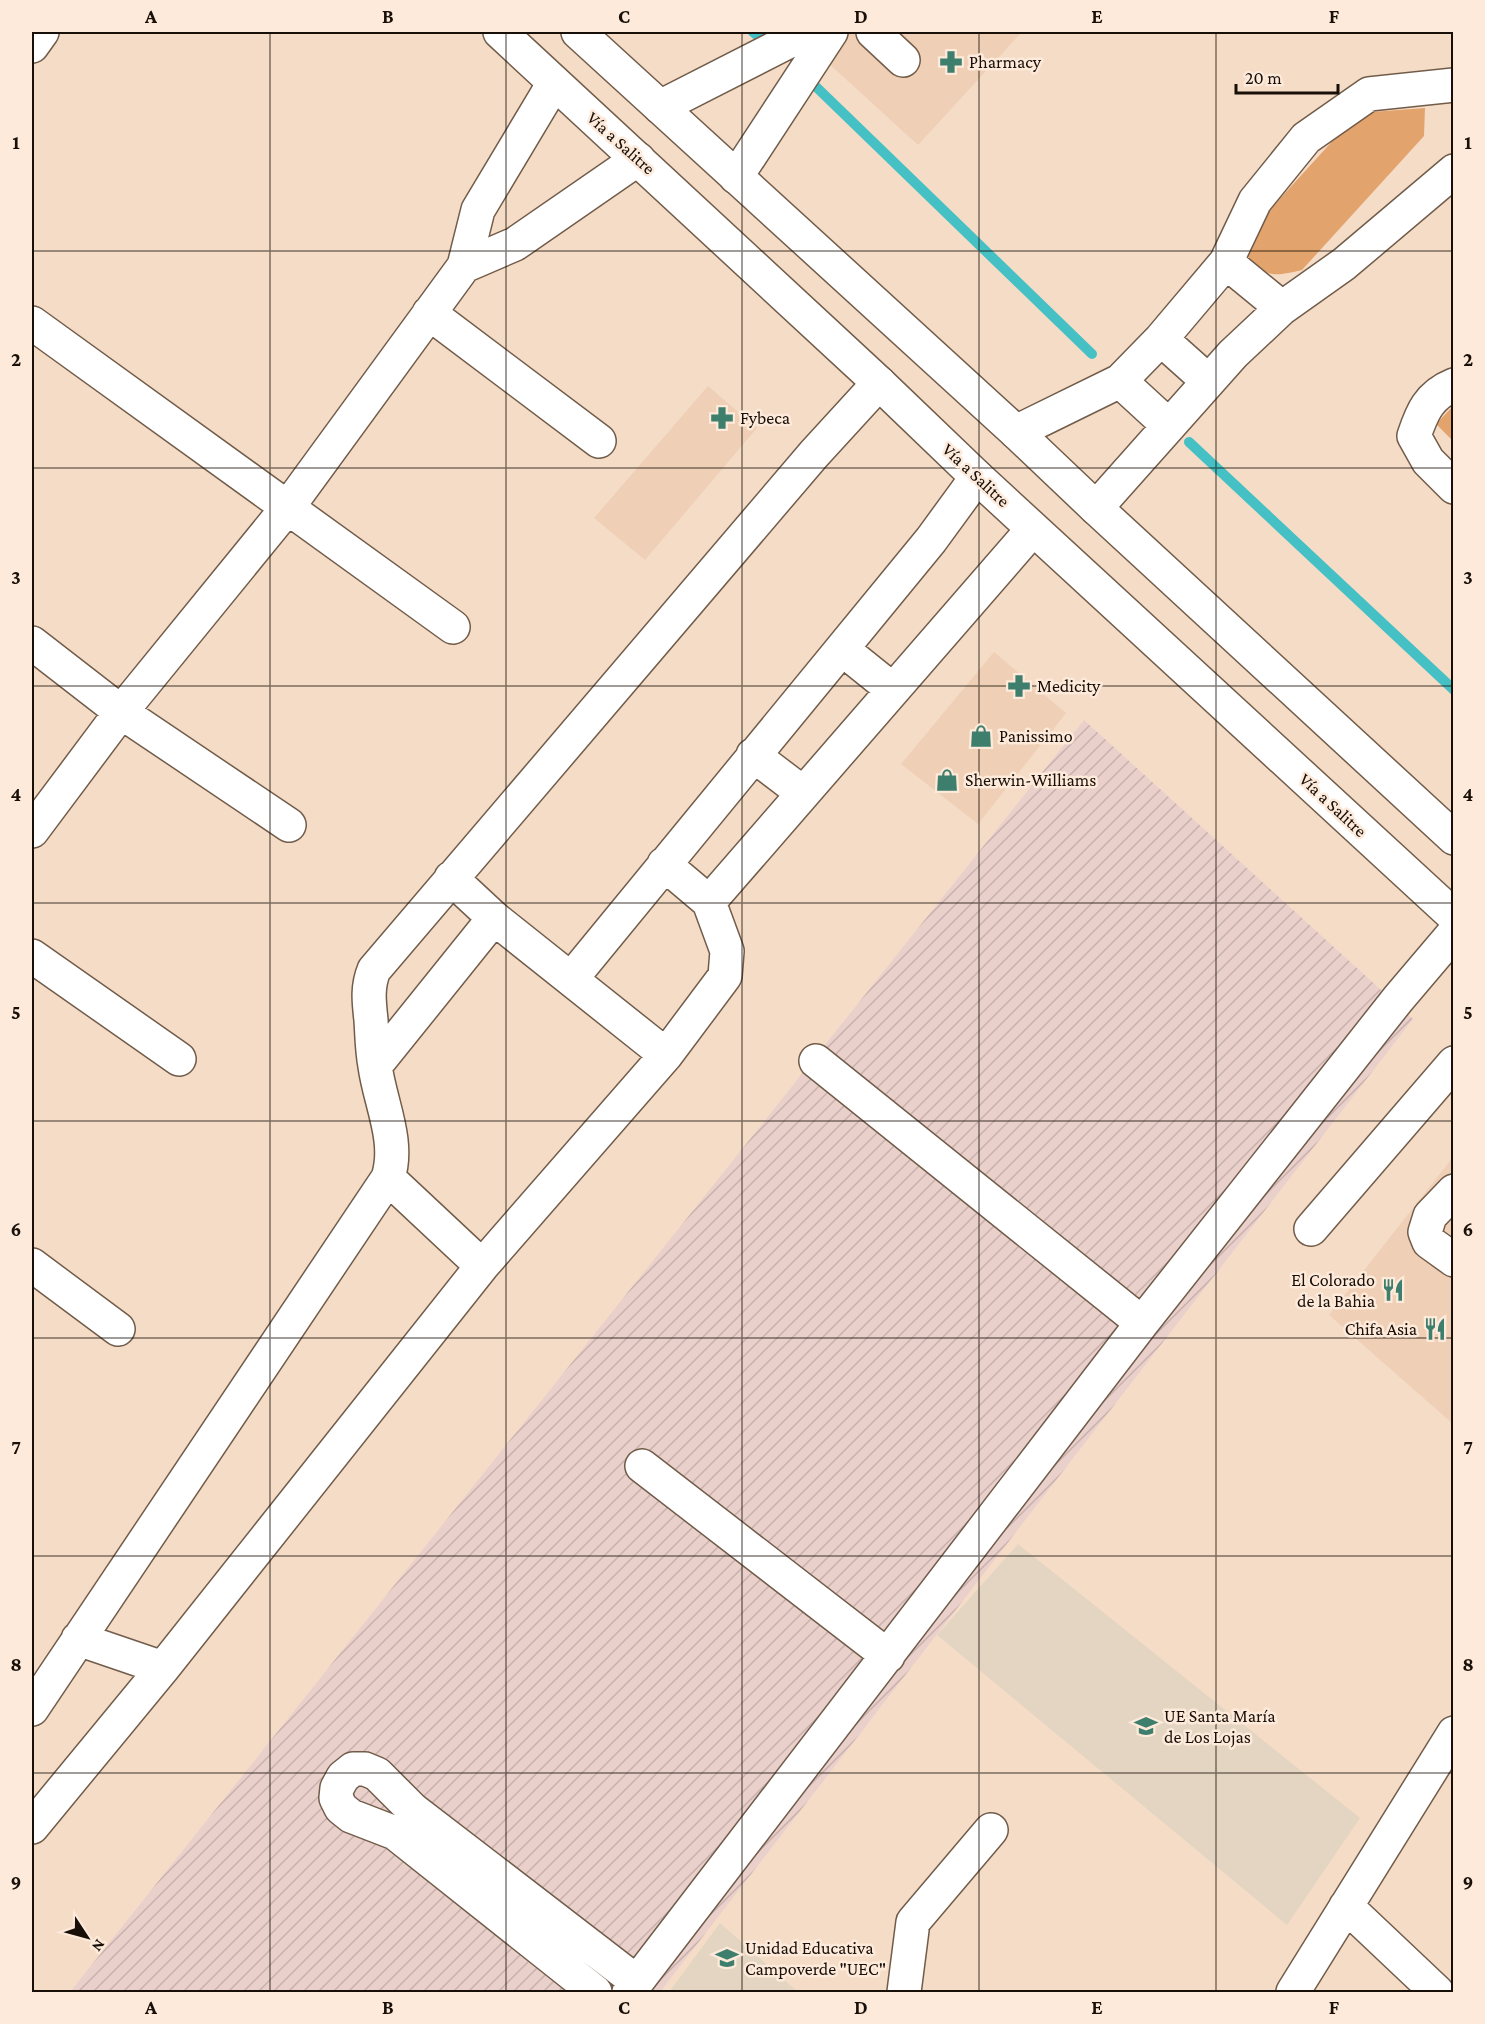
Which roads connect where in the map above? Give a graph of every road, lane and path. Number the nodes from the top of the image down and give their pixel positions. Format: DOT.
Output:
graph roads {
  1 [pos="42,32"];
  2 [pos="500,32"];
  3 [pos="578,32"];
  4 [pos="807,32"];
  5 [pos="831,32"];
  6 [pos="873,32"];
  7 [pos="32,46"];
  8 [pos="903,60"];
  9 [pos="554,83"];
  10 [pos="1454,85"];
  11 [pos="660,107"];
  12 [pos="638,159"];
  13 [pos="1454,171"];
  14 [pos="736,177"];
  15 [pos="1226,262"];
  16 [pos="464,266"];
  17 [pos="1282,308"];
  18 [pos="429,313"];
  19 [pos="32,323"];
  20 [pos="1161,339"];
  21 [pos="1120,381"];
  22 [pos="1208,381"];
  23 [pos="879,383"];
  24 [pos="1454,385"];
  25 [pos="1169,426"];
  26 [pos="1016,432"];
  27 [pos="599,441"];
  28 [pos="977,477"];
  29 [pos="1454,487"];
  30 [pos="288,507"];
  31 [pos="1096,508"];
  32 [pos="1033,528"];
  33 [pos="453,627"];
  34 [pos="32,643"];
  35 [pos="842,649"];
  36 [pos="893,690"];
  37 [pos="120,712"];
  38 [pos="753,755"];
  39 [pos="803,793"];
  40 [pos="289,825"];
  41 [pos="32,831"];
  42 [pos="1454,838"];
  43 [pos="664,864"];
  44 [pos="451,878"];
  45 [pos="709,902"];
  46 [pos="1454,916"];
  47 [pos="494,918"];
  48 [pos="1454,933"];
  49 [pos="32,956"];
  50 [pos="571,979"];
  51 [pos="666,1055"];
  52 [pos="179,1059"];
  53 [pos="816,1061"];
  54 [pos="1454,1063"];
  55 [pos="375,1066"];
  56 [pos="388,1178"];
  57 [pos="1454,1191"];
  58 [pos="1311,1229"];
  59 [pos="1454,1260"];
  60 [pos="32,1265"];
  61 [pos="482,1266"];
  62 [pos="1142,1323"];
  63 [pos="118,1329"];
  64 [pos="642,1466"];
  65 [pos="78,1639"];
  66 [pos="888,1656"];
  67 [pos="163,1668"];
  68 [pos="32,1709"];
  69 [pos="1454,1733"];
  70 [pos="32,1827"];
  71 [pos="991,1830"];
  72 [pos="1346,1906"];
  73 [pos="606,1960"];
  74 [pos="633,1987"];
  75 [pos="587,1990"];
  76 [pos="904,1992"];
  77 [pos="1293,1992"];
  78 [pos="1437,1992"];
  1 -- 7 [label="street"];
  2 -- 9 [label="street, Vía a Salitre"];
  3 -- 11 [label="street"];
  4 -- 11 [label="street"];
  5 -- 14 [label="street"];
  6 -- 8 [label="street"];
  9 -- 12 [label="street, Vía a Salitre"];
  9 -- 16 [label="street"];
  10 -- 15 [label="street"];
  11 -- 14 [label="street"];
  12 -- 16 [label="street"];
  12 -- 23 [label="street, Vía a Salitre"];
  13 -- 17 [label="street"];
  14 -- 26 [label="street"];
  15 -- 17 [label="street"];
  15 -- 20 [label="street"];
  16 -- 18 [label="street"];
  17 -- 22 [label="street"];
  18 -- 27 [label="street"];
  18 -- 30 [label="street"];
  19 -- 30 [label="street"];
  20 -- 21 [label="street"];
  20 -- 22 [label="street"];
  21 -- 25 [label="street"];
  21 -- 26 [label="street"];
  22 -- 25 [label="street"];
  23 -- 28 [label="street, Vía a Salitre"];
  23 -- 44 [label="street"];
  24 -- 29 [label="street"];
  25 -- 31 [label="street"];
  26 -- 31 [label="street"];
  28 -- 32 [label="street, Vía a Salitre"];
  28 -- 35 [label="street"];
  30 -- 33 [label="street"];
  30 -- 37 [label="street"];
  31 -- 42 [label="street"];
  32 -- 36 [label="street"];
  32 -- 46 [label="street, Vía a Salitre"];
  34 -- 37 [label="street"];
  35 -- 36 [label="street"];
  35 -- 38 [label="street"];
  36 -- 39 [label="street"];
  37 -- 40 [label="street"];
  37 -- 41 [label="street"];
  38 -- 39 [label="street"];
  38 -- 43 [label="street"];
  39 -- 45 [label="street"];
  43 -- 45 [label="street"];
  43 -- 50 [label="street"];
  44 -- 47 [label="street"];
  44 -- 55 [label="street"];
  45 -- 51 [label="street"];
  47 -- 50 [label="street"];
  47 -- 55 [label="street"];
  48 -- 62 [label="street"];
  49 -- 52 [label="street"];
  50 -- 51 [label="street"];
  51 -- 61 [label="street"];
  53 -- 62 [label="street"];
  54 -- 58 [label="street"];
  55 -- 56 [label="street"];
  56 -- 61 [label="street"];
  56 -- 65 [label="street"];
  57 -- 59 [label="street"];
  60 -- 63 [label="street"];
  61 -- 67 [label="street"];
  62 -- 66 [label="street"];
  64 -- 66 [label="street"];
  65 -- 67 [label="street"];
  65 -- 68 [label="street"];
  66 -- 74 [label="street"];
  67 -- 70 [label="street"];
  69 -- 72 [label="street"];
  71 -- 76 [label="street"];
  72 -- 77 [label="street"];
  72 -- 78 [label="street"];
  73 -- 74 [label="street"];
  73 -- 75 [label="street"];
  73 -- 75 [label="street"];
}
